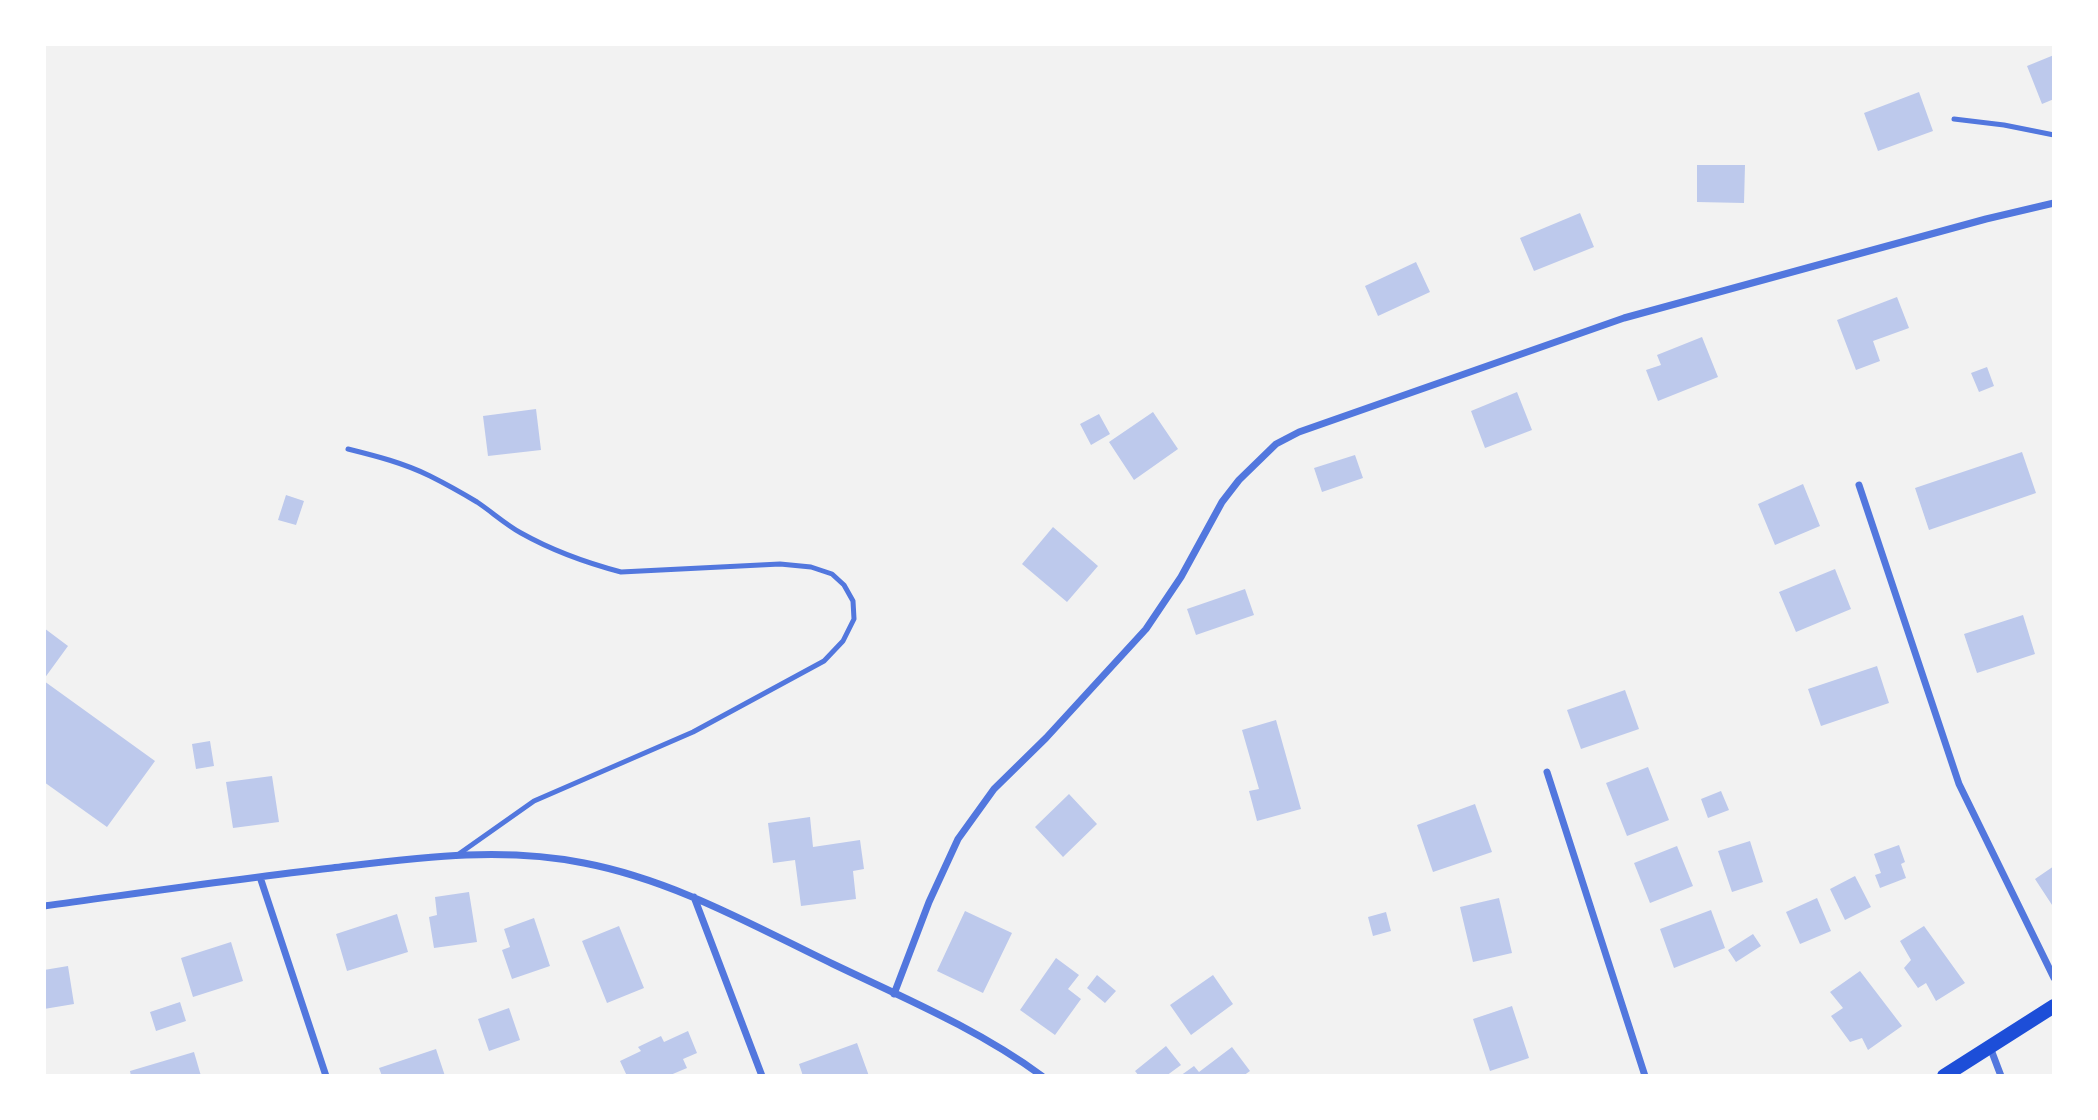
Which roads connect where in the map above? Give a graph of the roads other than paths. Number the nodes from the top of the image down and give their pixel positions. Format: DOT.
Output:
graph roads {
  1 [pos="1954,119"];
  2 [pos="2054,135"];
  3 [pos="2054,203"];
  4 [pos="348,449"];
  5 [pos="1859,485"];
  6 [pos="1547,772"];
  7 [pos="456,856"];
  8 [pos="260,877"];
  9 [pos="694,897"];
  10 [pos="44,906"];
  11 [pos="2054,978"];
  12 [pos="894,994"];
  13 [pos="2054,1006"];
  14 [pos="1990,1046"];
  15 [pos="326,1076"];
  16 [pos="762,1076"];
  17 [pos="1042,1076"];
  18 [pos="1645,1076"];
  19 [pos="1944,1076"];
  20 [pos="2001,1076"];
  1 -- 2 [label="lane"];
  3 -- 12 [label="street"];
  4 -- 7 [label="lane"];
  5 -- 11 [label="street"];
  6 -- 18 [label="street"];
  7 -- 8 [label="street"];
  7 -- 9 [label="street"];
  8 -- 10 [label="street"];
  8 -- 15 [label="street"];
  9 -- 12 [label="street"];
  9 -- 16 [label="street"];
  12 -- 17 [label="street"];
  13 -- 14 [label="main road"];
  14 -- 19 [label="main road"];
  14 -- 20 [label="street"];
}
